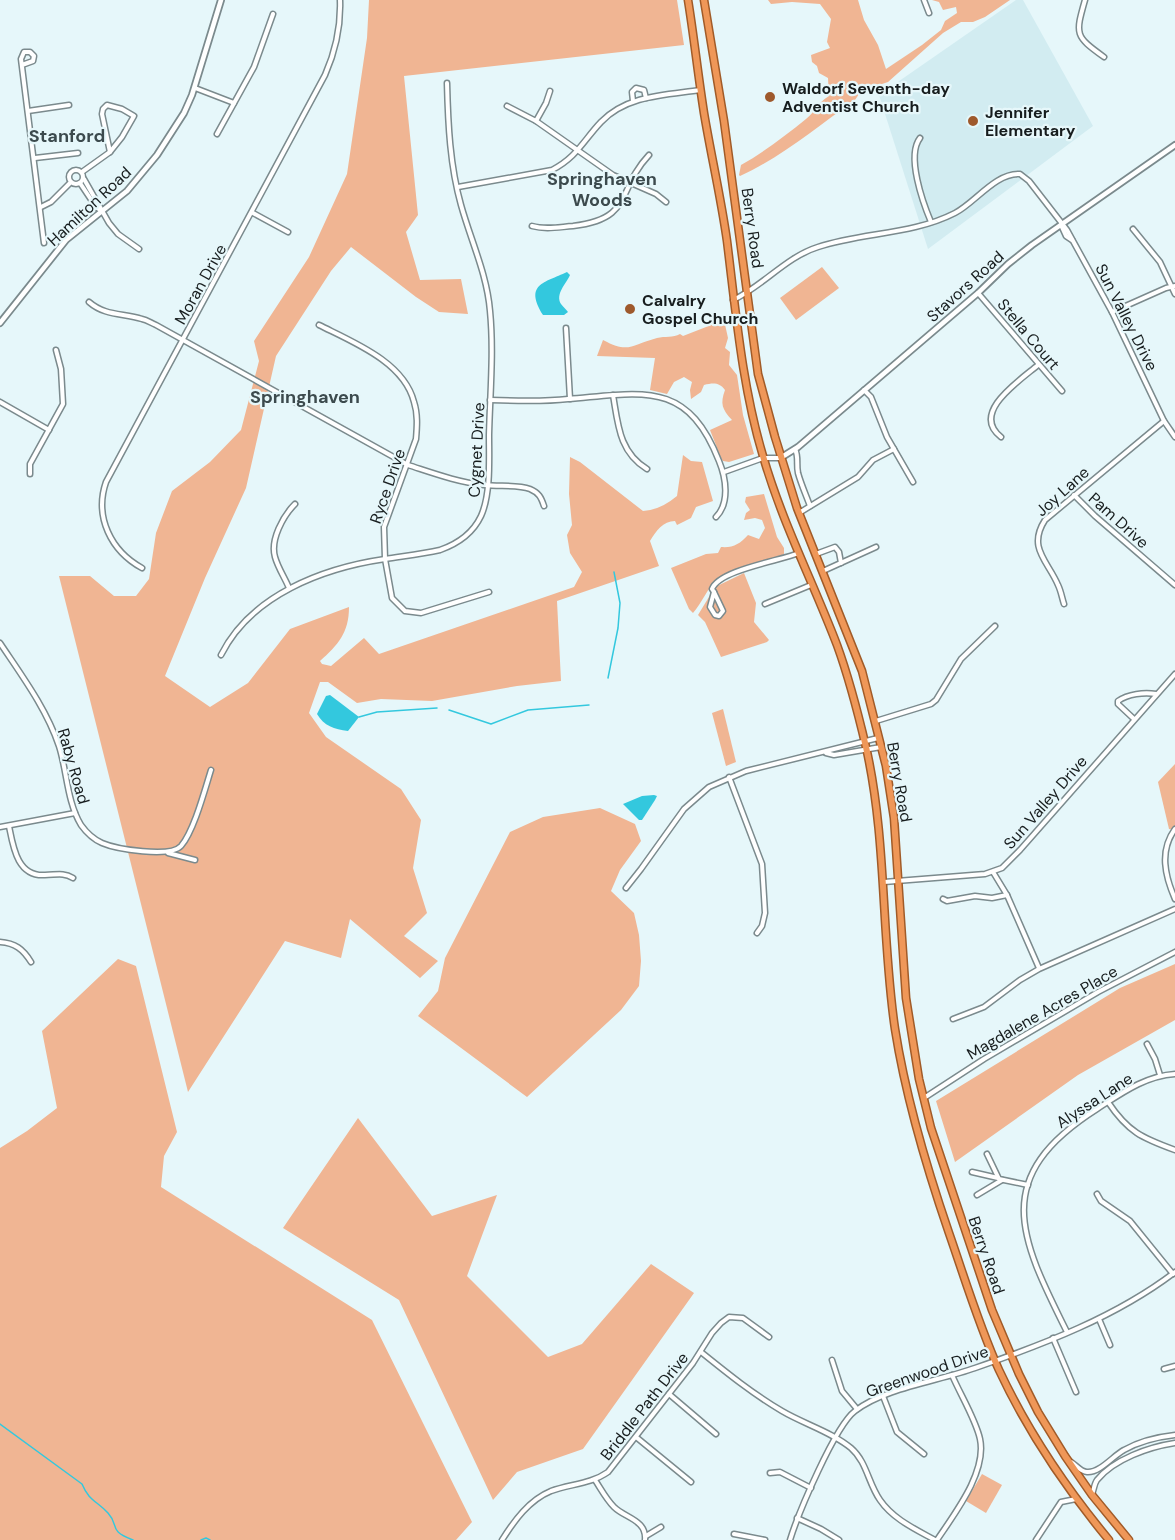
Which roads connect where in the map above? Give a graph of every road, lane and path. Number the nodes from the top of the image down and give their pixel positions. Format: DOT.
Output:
graph roads {
  1 [pos="221,0"];
  2 [pos="340,0"];
  3 [pos="688,0"];
  4 [pos="704,0"];
  5 [pos="924,0"];
  6 [pos="1085,0"];
  7 [pos="929,13"];
  8 [pos="273,14"];
  9 [pos="1104,57"];
  10 [pos="22,65"];
  11 [pos="447,83"];
  12 [pos="195,88"];
  13 [pos="701,90"];
  14 [pos="550,91"];
  15 [pos="646,98"];
  16 [pos="633,101"];
  17 [pos="234,103"];
  18 [pos="69,105"];
  19 [pos="507,106"];
  20 [pos="28,111"];
  21 [pos="536,121"];
  22 [pos="217,134"];
  23 [pos="920,138"];
  24 [pos="1175,146"];
  25 [pos="580,151"];
  26 [pos="110,152"];
  27 [pos="78,153"];
  28 [pos="649,154"];
  29 [pos="35,158"];
  30 [pos="82,172"];
  31 [pos="84,178"];
  32 [pos="71,182"];
  33 [pos="80,183"];
  34 [pos="630,184"];
  35 [pos="458,187"];
  36 [pos="666,202"];
  37 [pos="41,207"];
  38 [pos="101,210"];
  39 [pos="253,213"];
  40 [pos="931,222"];
  41 [pos="1062,225"];
  42 [pos="532,226"];
  43 [pos="1132,229"];
  44 [pos="288,232"];
  45 [pos="44,243"];
  46 [pos="139,249"];
  47 [pos="1174,286"];
  48 [pos="747,293"];
  49 [pos="978,293"];
  50 [pos="1175,294"];
  51 [pos="733,300"];
  52 [pos="89,302"];
  53 [pos="1112,312"];
  54 [pos="0,323"];
  55 [pos="319,325"];
  56 [pos="566,328"];
  57 [pos="183,341"];
  58 [pos="56,350"];
  59 [pos="1038,365"];
  60 [pos="863,390"];
  61 [pos="1062,391"];
  62 [pos="612,395"];
  63 [pos="570,399"];
  64 [pos="490,400"];
  65 [pos="0,402"];
  66 [pos="1164,420"];
  67 [pos="49,430"];
  68 [pos="1001,437"];
  69 [pos="1175,437"];
  70 [pos="795,449"];
  71 [pos="894,449"];
  72 [pos="763,458"];
  73 [pos="782,458"];
  74 [pos="408,465"];
  75 [pos="647,469"];
  76 [pos="724,472"];
  77 [pos="30,474"];
  78 [pos="913,482"];
  79 [pos="487,486"];
  80 [pos="1074,495"];
  81 [pos="295,504"];
  82 [pos="544,506"];
  83 [pos="810,506"];
  84 [pos="799,513"];
  85 [pos="716,517"];
  86 [pos="876,547"];
  87 [pos="799,553"];
  88 [pos="815,554"];
  89 [pos="385,559"];
  90 [pos="841,563"];
  91 [pos="142,568"];
  92 [pos="822,572"];
  93 [pos="811,585"];
  94 [pos="1175,585"];
  95 [pos="289,588"];
  96 [pos="489,592"];
  97 [pos="714,592"];
  98 [pos="765,604"];
  99 [pos="1064,604"];
  100 [pos="995,626"];
  101 [pos="0,643"];
  102 [pos="222,655"];
  103 [pos="1175,674"];
  104 [pos="1157,694"];
  105 [pos="1134,719"];
  106 [pos="876,721"];
  107 [pos="879,737"];
  108 [pos="866,746"];
  109 [pos="882,747"];
  110 [pos="822,753"];
  111 [pos="211,770"];
  112 [pos="729,777"];
  113 [pos="75,813"];
  114 [pos="9,826"];
  115 [pos="0,827"];
  116 [pos="1175,829"];
  117 [pos="164,852"];
  118 [pos="195,860"];
  119 [pos="993,872"];
  120 [pos="73,878"];
  121 [pos="898,881"];
  122 [pos="884,882"];
  123 [pos="626,888"];
  124 [pos="1007,895"];
  125 [pos="943,899"];
  126 [pos="1175,899"];
  127 [pos="1175,909"];
  128 [pos="757,933"];
  129 [pos="0,942"];
  130 [pos="1175,952"];
  131 [pos="31,962"];
  132 [pos="1039,969"];
  133 [pos="953,1019"];
  134 [pos="1147,1044"];
  135 [pos="1175,1074"];
  136 [pos="1160,1075"];
  137 [pos="924,1098"];
  138 [pos="1108,1102"];
  139 [pos="1175,1150"];
  140 [pos="987,1154"];
  141 [pos="972,1172"];
  142 [pos="1001,1179"];
  143 [pos="1028,1185"];
  144 [pos="1097,1194"];
  145 [pos="977,1195"];
  146 [pos="1174,1273"];
  147 [pos="1099,1319"];
  148 [pos="1067,1332"];
  149 [pos="769,1337"];
  150 [pos="1053,1338"];
  151 [pos="1110,1345"];
  152 [pos="701,1352"];
  153 [pos="1010,1355"];
  154 [pos="832,1360"];
  155 [pos="995,1360"];
  156 [pos="1175,1366"];
  157 [pos="1164,1369"];
  158 [pos="952,1375"];
  159 [pos="1076,1392"];
  160 [pos="669,1394"];
  161 [pos="883,1396"];
  162 [pos="857,1409"];
  163 [pos="716,1434"];
  164 [pos="1175,1435"];
  165 [pos="636,1437"];
  166 [pos="836,1438"];
  167 [pos="1175,1443"];
  168 [pos="924,1454"];
  169 [pos="1068,1461"];
  170 [pos="770,1473"];
  171 [pos="595,1480"];
  172 [pos="691,1482"];
  173 [pos="811,1488"];
  174 [pos="1092,1495"];
  175 [pos="1076,1498"];
  176 [pos="797,1518"];
  177 [pos="661,1527"];
  178 [pos="734,1534"];
  179 [pos="645,1538"];
  180 [pos="502,1540"];
  181 [pos="765,1540"];
  182 [pos="790,1540"];
  183 [pos="839,1540"];
  184 [pos="936,1540"];
  185 [pos="1036,1540"];
  186 [pos="1109,1540"];
  187 [pos="1129,1540"];
  1 -- 12 [label="street, Hamilton Road"];
  2 -- 39 [label="street, Moran Drive"];
  3 -- 13 [label="highway, Berry Road"];
  4 -- 48 [label="highway, Berry Road"];
  5 -- 7 [label="street"];
  6 -- 9 [label="street"];
  8 -- 17 [label="street"];
  10 -- 20 [label="street"];
  11 -- 35 [label="street, Cygnet Drive"];
  12 -- 17 [label="street"];
  12 -- 38 [label="street, Hamilton Road"];
  13 -- 15 [label="street"];
  13 -- 51 [label="highway, Berry Road"];
  14 -- 21 [label="street"];
  15 -- 16 [label="street"];
  15 -- 16 [label="street"];
  16 -- 25 [label="street"];
  17 -- 22 [label="street"];
  18 -- 20 [label="street"];
  19 -- 21 [label="street"];
  20 -- 29 [label="street"];
  21 -- 25 [label="street"];
  23 -- 40 [label="street"];
  24 -- 41 [label="street, Stavors Road"];
  25 -- 34 [label="street"];
  25 -- 35 [label="street"];
  26 -- 26 [label="street"];
  26 -- 30 [label="street"];
  27 -- 29 [label="street"];
  28 -- 34 [label="street"];
  29 -- 37 [label="street"];
  30 -- 31 [label="street"];
  30 -- 32 [label="street"];
  31 -- 33 [label="street"];
  31 -- 38 [label="street"];
  32 -- 33 [label="street"];
  32 -- 37 [label="street"];
  33 -- 38 [label="street"];
  34 -- 36 [label="street"];
  34 -- 42 [label="street"];
  35 -- 64 [label="street, Cygnet Drive"];
  37 -- 45 [label="street"];
  38 -- 46 [label="street"];
  38 -- 54 [label="street, Hamilton Road"];
  39 -- 44 [label="street"];
  39 -- 57 [label="street, Moran Drive"];
  40 -- 41 [label="street, Sun Valley Drive"];
  40 -- 48 [label="street"];
  41 -- 49 [label="street, Stavors Road"];
  41 -- 53 [label="street, Sun Valley Drive"];
  43 -- 47 [label="street"];
  47 -- 50 [label="street"];
  47 -- 53 [label="street"];
  48 -- 51 [label="street"];
  48 -- 73 [label="highway, Berry Road"];
  49 -- 59 [label="street, Stella Court"];
  49 -- 60 [label="street, Stavors Road"];
  51 -- 72 [label="highway, Berry Road"];
  52 -- 57 [label="street"];
  53 -- 66 [label="street, Sun Valley Drive"];
  55 -- 74 [label="street, Ryce Drive"];
  56 -- 63 [label="street"];
  57 -- 74 [label="street"];
  57 -- 91 [label="street, Moran Drive"];
  58 -- 67 [label="street"];
  59 -- 61 [label="street, Stella Court"];
  59 -- 68 [label="street"];
  60 -- 70 [label="street, Stavors Road"];
  60 -- 71 [label="street"];
  62 -- 63 [label="street"];
  62 -- 75 [label="street"];
  62 -- 76 [label="street"];
  63 -- 64 [label="street"];
  64 -- 79 [label="street, Cygnet Drive"];
  65 -- 67 [label="street"];
  66 -- 69 [label="street, Sun Valley Drive"];
  66 -- 80 [label="street, Joy Lane"];
  67 -- 77 [label="street"];
  70 -- 73 [label="street, Stavors Road"];
  70 -- 83 [label="street"];
  71 -- 78 [label="street"];
  71 -- 83 [label="street"];
  72 -- 73 [label="street"];
  72 -- 76 [label="street"];
  72 -- 87 [label="highway, Berry Road"];
  73 -- 84 [label="highway, Berry Road"];
  74 -- 79 [label="street"];
  74 -- 89 [label="street, Ryce Drive"];
  76 -- 85 [label="street"];
  79 -- 82 [label="street"];
  79 -- 89 [label="street, Cygnet Drive"];
  80 -- 94 [label="street, Pam Drive"];
  80 -- 99 [label="street, Joy Lane"];
  81 -- 95 [label="street"];
  83 -- 84 [label="street"];
  84 -- 88 [label="highway, Berry Road"];
  86 -- 90 [label="street"];
  87 -- 93 [label="highway, Berry Road"];
  87 -- 97 [label="street"];
  88 -- 90 [label="street"];
  88 -- 92 [label="highway, Berry Road"];
  89 -- 95 [label="street, Cygnet Drive"];
  89 -- 96 [label="street, Ryce Drive"];
  90 -- 92 [label="street"];
  92 -- 106 [label="highway, Berry Road"];
  93 -- 98 [label="street"];
  93 -- 108 [label="highway, Berry Road"];
  95 -- 102 [label="street, Cygnet Drive"];
  97 -- 97 [label="street"];
  100 -- 106 [label="street"];
  101 -- 113 [label="street, Raby Road"];
  103 -- 104 [label="street, Sun Valley Drive"];
  104 -- 105 [label="street, Sun Valley Drive"];
  104 -- 105 [label="street"];
  105 -- 119 [label="street, Sun Valley Drive"];
  106 -- 107 [label="highway, Berry Road"];
  107 -- 108 [label="street"];
  107 -- 109 [label="highway, Berry Road"];
  108 -- 109 [label="street"];
  108 -- 110 [label="street"];
  108 -- 110 [label="street"];
  108 -- 122 [label="highway, Berry Road"];
  109 -- 121 [label="highway, Berry Road"];
  110 -- 112 [label="street"];
  111 -- 117 [label="street"];
  112 -- 123 [label="street"];
  112 -- 128 [label="street"];
  113 -- 114 [label="street"];
  113 -- 117 [label="street, Raby Road"];
  114 -- 115 [label="street"];
  114 -- 120 [label="street"];
  116 -- 126 [label="street"];
  117 -- 118 [label="street, Raby Road"];
  119 -- 121 [label="street"];
  119 -- 124 [label="street"];
  121 -- 122 [label="street"];
  121 -- 137 [label="highway, Berry Road"];
  122 -- 155 [label="highway, Berry Road"];
  124 -- 125 [label="street"];
  124 -- 132 [label="street"];
  127 -- 132 [label="street"];
  129 -- 131 [label="street"];
  130 -- 137 [label="street, Magdalene Acres Place"];
  132 -- 133 [label="street"];
  134 -- 136 [label="street"];
  135 -- 136 [label="street, Alyssa Lane"];
  136 -- 138 [label="street, Alyssa Lane"];
  137 -- 153 [label="highway, Berry Road"];
  138 -- 139 [label="street"];
  138 -- 143 [label="street, Alyssa Lane"];
  140 -- 142 [label="street"];
  141 -- 142 [label="street"];
  142 -- 143 [label="street"];
  142 -- 145 [label="street"];
  143 -- 148 [label="street, Alyssa Lane"];
  144 -- 146 [label="street"];
  146 -- 147 [label="street, Greenwood Drive"];
  147 -- 148 [label="street, Greenwood Drive"];
  147 -- 151 [label="street"];
  148 -- 150 [label="street, Greenwood Drive"];
  149 -- 152 [label="street, Briddle Path Drive"];
  150 -- 153 [label="street, Greenwood Drive"];
  150 -- 159 [label="street"];
  152 -- 160 [label="street, Briddle Path Drive"];
  152 -- 166 [label="street"];
  153 -- 155 [label="street, Greenwood Drive"];
  153 -- 169 [label="highway, Berry Road"];
  154 -- 162 [label="street"];
  155 -- 158 [label="street, Greenwood Drive"];
  155 -- 175 [label="highway, Berry Road"];
  156 -- 157 [label="street"];
  158 -- 161 [label="street, Greenwood Drive"];
  158 -- 184 [label="street"];
  160 -- 163 [label="street"];
  160 -- 165 [label="street, Briddle Path Drive"];
  161 -- 162 [label="street, Greenwood Drive"];
  161 -- 168 [label="street"];
  162 -- 166 [label="street, Greenwood Drive"];
  164 -- 169 [label="street"];
  165 -- 171 [label="street, Briddle Path Drive"];
  165 -- 172 [label="street"];
  166 -- 173 [label="street, Greenwood Drive"];
  166 -- 184 [label="street"];
  167 -- 174 [label="street"];
  169 -- 174 [label="highway, Berry Road"];
  170 -- 173 [label="street"];
  171 -- 179 [label="street"];
  171 -- 180 [label="street, Briddle Path Drive"];
  173 -- 176 [label="street, Greenwood Drive"];
  174 -- 187 [label="highway, Berry Road"];
  175 -- 185 [label="street"];
  175 -- 186 [label="highway, Berry Road"];
  176 -- 182 [label="street, Greenwood Drive"];
  176 -- 183 [label="street"];
  177 -- 179 [label="street"];
  178 -- 181 [label="street"];
}
